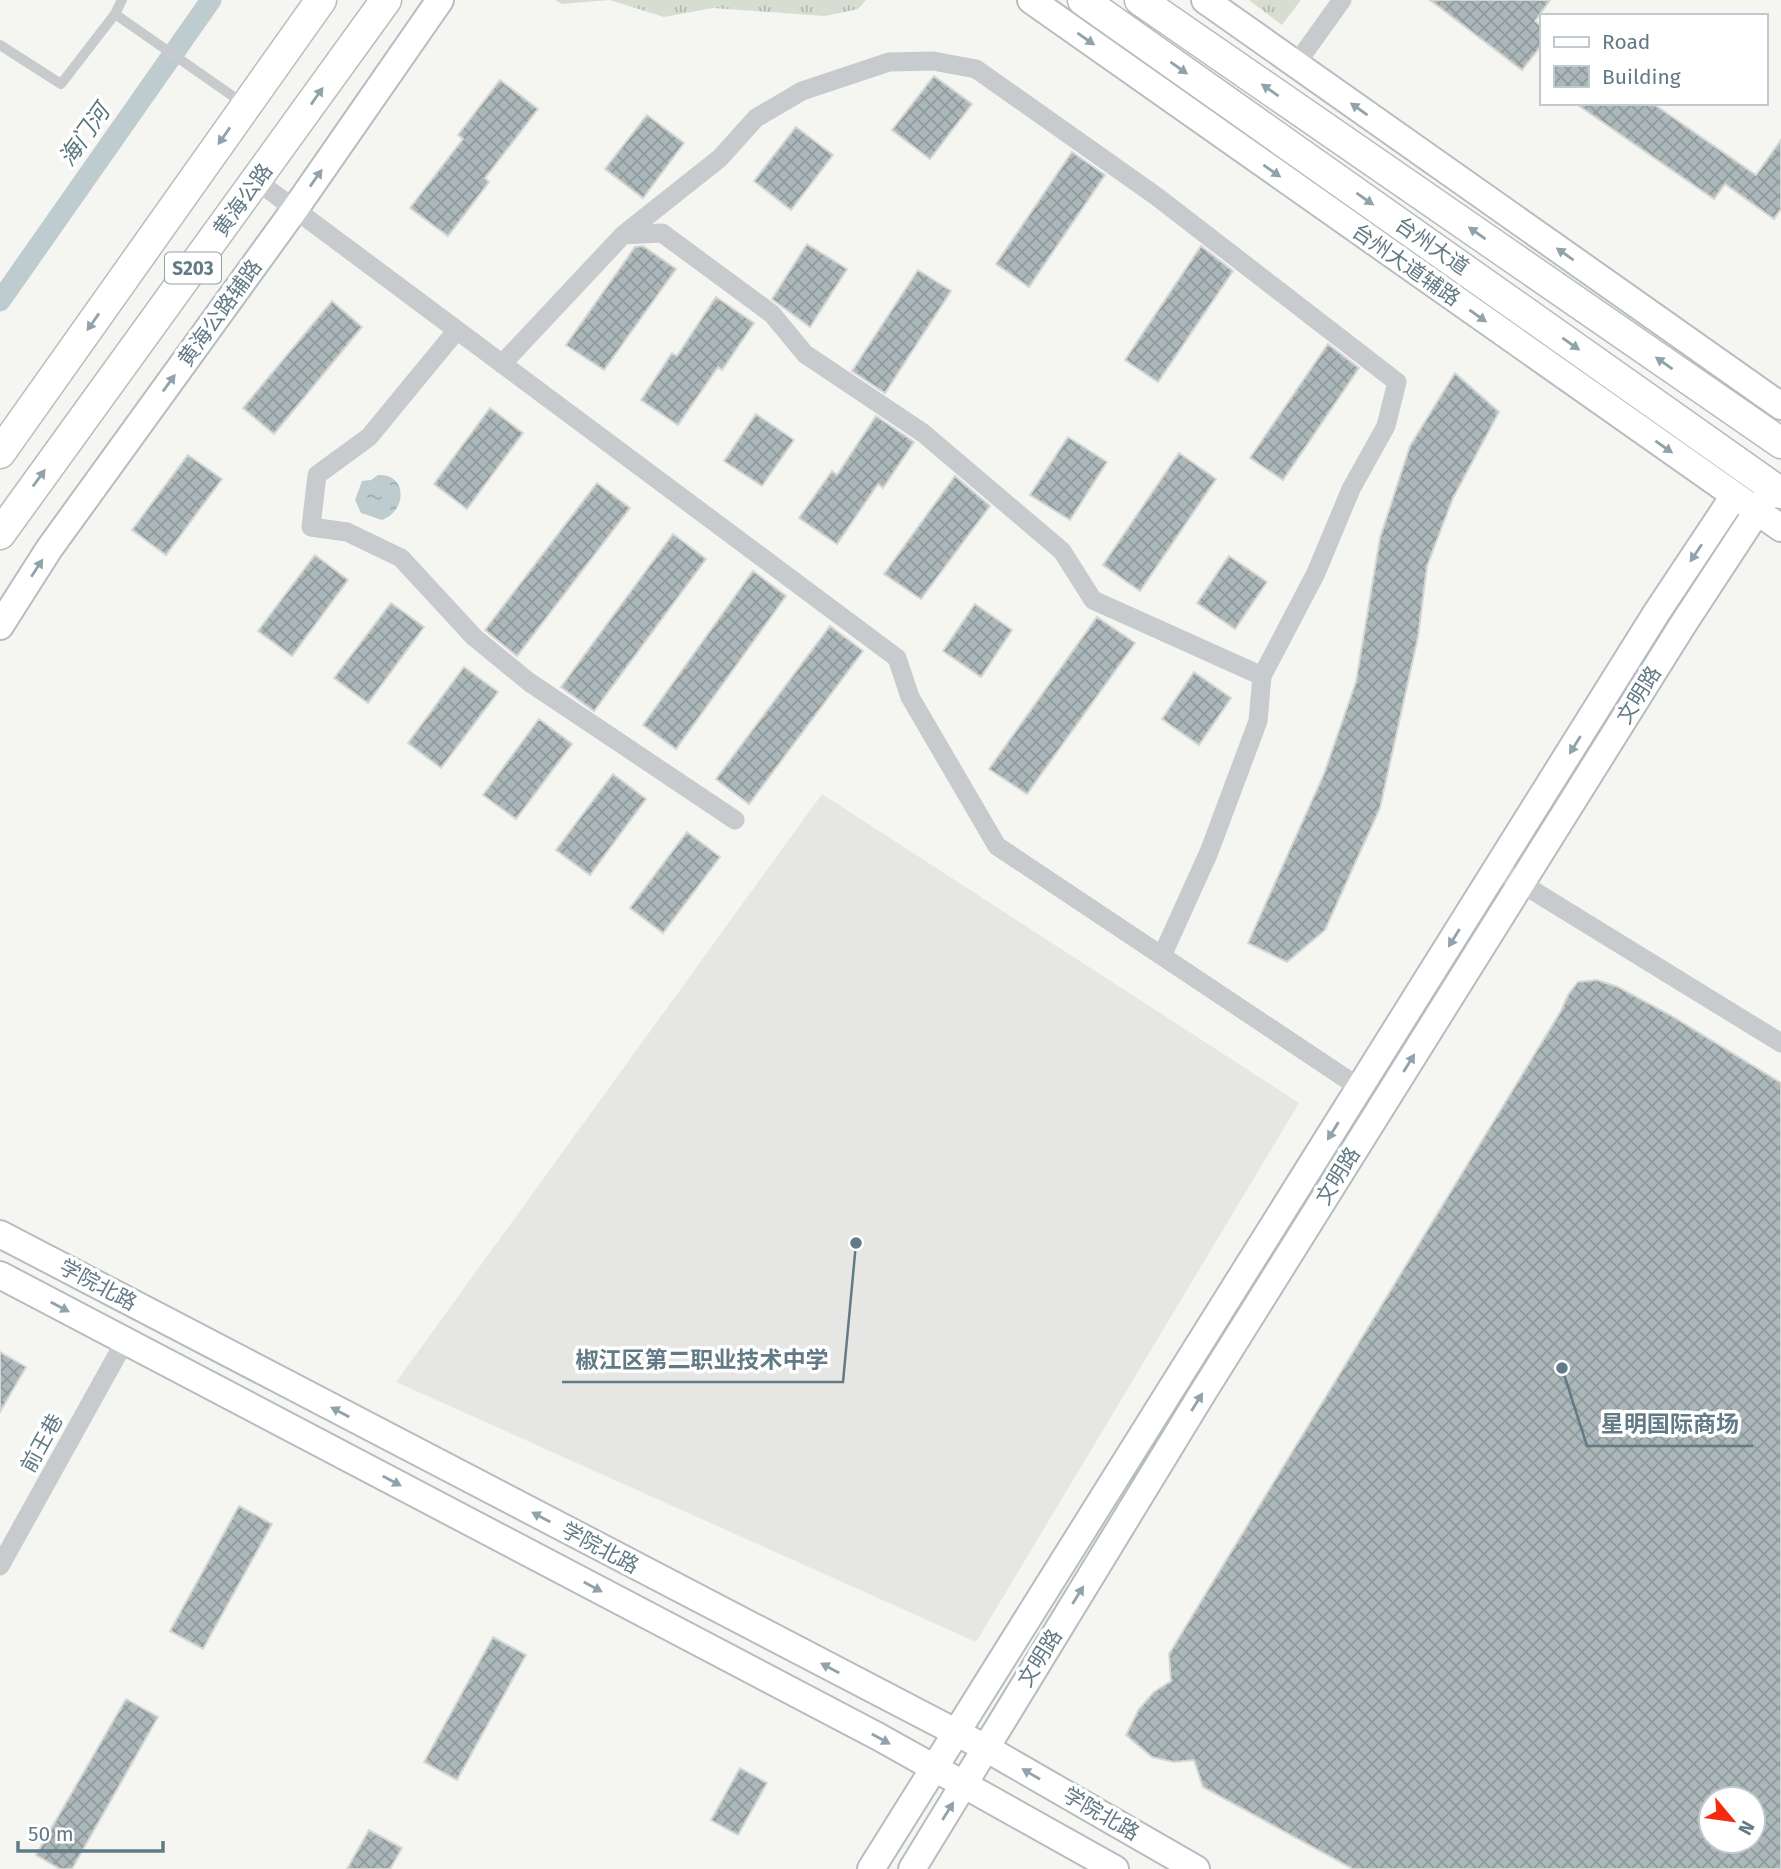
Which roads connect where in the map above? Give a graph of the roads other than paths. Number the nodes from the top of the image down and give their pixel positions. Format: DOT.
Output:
graph roads {
  1 [pos="122,0"];
  2 [pos="320,0"];
  3 [pos="386,0"];
  4 [pos="440,0"];
  5 [pos="1031,0"];
  6 [pos="1083,0"];
  7 [pos="1140,0"];
  8 [pos="1205,0"];
  9 [pos="1342,0"];
  10 [pos="115,14"];
  11 [pos="0,45"];
  12 [pos="1296,64"];
  13 [pos="246,106"];
  14 [pos="257,181"];
  15 [pos="295,209"];
  16 [pos="623,235"];
  17 [pos="457,330"];
  18 [pos="502,364"];
  19 [pos="1781,406"];
  20 [pos="1781,443"];
  21 [pos="0,453"];
  22 [pos="1734,496"];
  23 [pos="1770,497"];
  24 [pos="1781,528"];
  25 [pos="0,534"];
  26 [pos="1657,612"];
  27 [pos="0,626"];
  28 [pos="1682,626"];
  29 [pos="1262,676"];
  30 [pos="735,820"];
  31 [pos="1498,869"];
  32 [pos="1521,884"];
  33 [pos="1162,956"];
  34 [pos="1781,1043"];
  35 [pos="1360,1088"];
  36 [pos="0,1234"];
  37 [pos="0,1275"];
  38 [pos="125,1341"];
  39 [pos="0,1566"];
  40 [pos="956,1733"];
  41 [pos="984,1747"];
  42 [pos="933,1768"];
  43 [pos="964,1784"];
  44 [pos="871,1869"];
  45 [pos="912,1869"];
  46 [pos="1115,1869"];
  47 [pos="1196,1869"];
  1 -- 10 [label="lane"];
  2 -- 13 [label="main road, S203"];
  14 -- 3 [label="main road, 黄海公路 / S203, one-way"];
  15 -- 4 [label="main road, 黄海公路辅路, one-way"];
  5 -- 22 [label="main road, 台州大道辅路, one-way"];
  6 -- 23 [label="main road, 台州大道, one-way"];
  20 -- 7 [label="main road, 台州大道, one-way"];
  8 -- 12 [label="main road"];
  9 -- 12 [label="street"];
  10 -- 11 [label="lane"];
  10 -- 13 [label="lane"];
  19 -- 12 [label="main road, one-way"];
  13 -- 21 [label="main road, S203, one-way"];
  14 -- 15 [label="street"];
  25 -- 14 [label="main road, 黄海公路 / S203, one-way"];
  15 -- 17 [label="street"];
  27 -- 15 [label="main road, 黄海公路辅路, one-way"];
  16 -- 18 [label="street"];
  16 -- 29 [label="street"];
  16 -- 29 [label="street"];
  17 -- 18 [label="street"];
  17 -- 30 [label="street"];
  18 -- 33 [label="street"];
  22 -- 23 [label="main road, 台州大道辅路"];
  22 -- 26 [label="main road, 文明路, one-way"];
  23 -- 24 [label="main road, 台州大道辅路"];
  23 -- 28 [label="main road, 文明路"];
  26 -- 28 [label="main road"];
  26 -- 31 [label="main road, 文明路, one-way"];
  28 -- 32 [label="main road, 文明路"];
  29 -- 33 [label="street"];
  31 -- 32 [label="street"];
  31 -- 35 [label="main road, 文明路, one-way"];
  32 -- 34 [label="street"];
  41 -- 32 [label="main road, 文明路, one-way"];
  33 -- 35 [label="street"];
  35 -- 40 [label="main road, 文明路, one-way"];
  40 -- 36 [label="main road, 学院北路, one-way"];
  37 -- 38 [label="main road, 学院北路, one-way"];
  38 -- 39 [label="street, 前王巷"];
  38 -- 42 [label="main road, 学院北路, one-way"];
  40 -- 41 [label="main road, 学院北路"];
  40 -- 42 [label="main road, 文明路"];
  41 -- 43 [label="main road, 文明路"];
  47 -- 41 [label="main road, 学院北路, one-way"];
  42 -- 43 [label="main road, 学院北路"];
  42 -- 44 [label="main road, 文明路"];
  45 -- 43 [label="main road, 文明路, one-way"];
  43 -- 46 [label="main road, 学院北路"];
}
